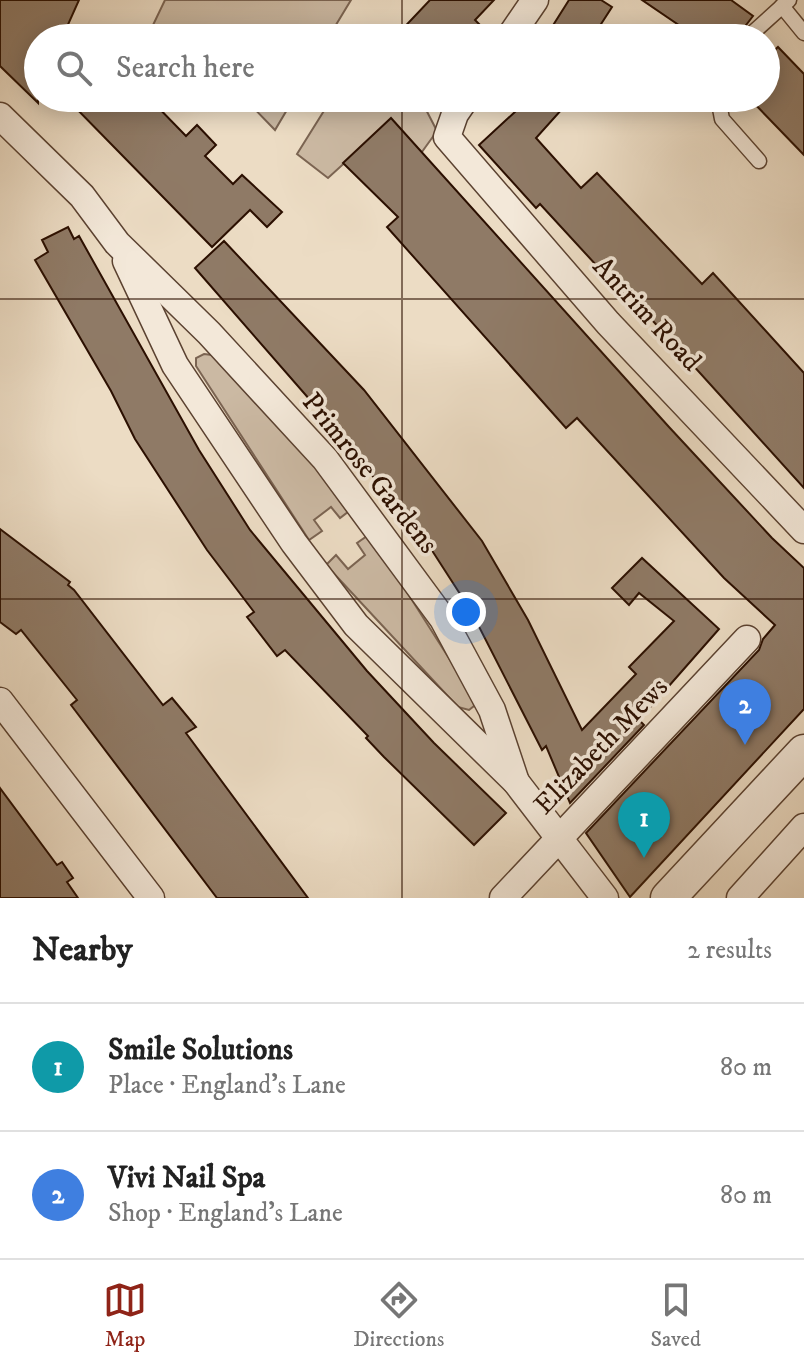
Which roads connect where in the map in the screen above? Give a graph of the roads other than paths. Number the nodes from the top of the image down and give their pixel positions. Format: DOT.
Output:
graph roads {
  1 [pos="535,0"];
  2 [pos="786,3"];
  3 [pos="519,24"];
  4 [pos="763,24"];
  5 [pos="804,33"];
  6 [pos="456,112"];
  7 [pos="721,112"];
  8 [pos="0,116"];
  9 [pos="759,161"];
  10 [pos="117,243"];
  11 [pos="804,530"];
  12 [pos="747,639"];
  13 [pos="0,701"];
  14 [pos="804,752"];
  15 [pos="516,782"];
  16 [pos="804,827"];
  17 [pos="559,837"];
  18 [pos="151,898"];
  19 [pos="503,898"];
  20 [pos="605,898"];
  21 [pos="668,898"];
  22 [pos="740,898"];
  1 -- 3 [label="street"];
  2 -- 4 [label="lane"];
  2 -- 5 [label="lane"];
  6 -- 11 [label="street, Antrim Road"];
  7 -- 9 [label="lane"];
  8 -- 10 [label="street, Primrose Gardens"];
  10 -- 15 [label="street, Primrose Gardens"];
  10 -- 15 [label="street, Primrose Gardens"];
  12 -- 17 [label="street, Elizabeth Mews"];
  13 -- 18 [label="street"];
  14 -- 21 [label="street"];
  15 -- 17 [label="street, Primrose Gardens"];
  16 -- 22 [label="street"];
  17 -- 19 [label="street, Elizabeth Mews"];
  17 -- 20 [label="street, Primrose Gardens"];
}
